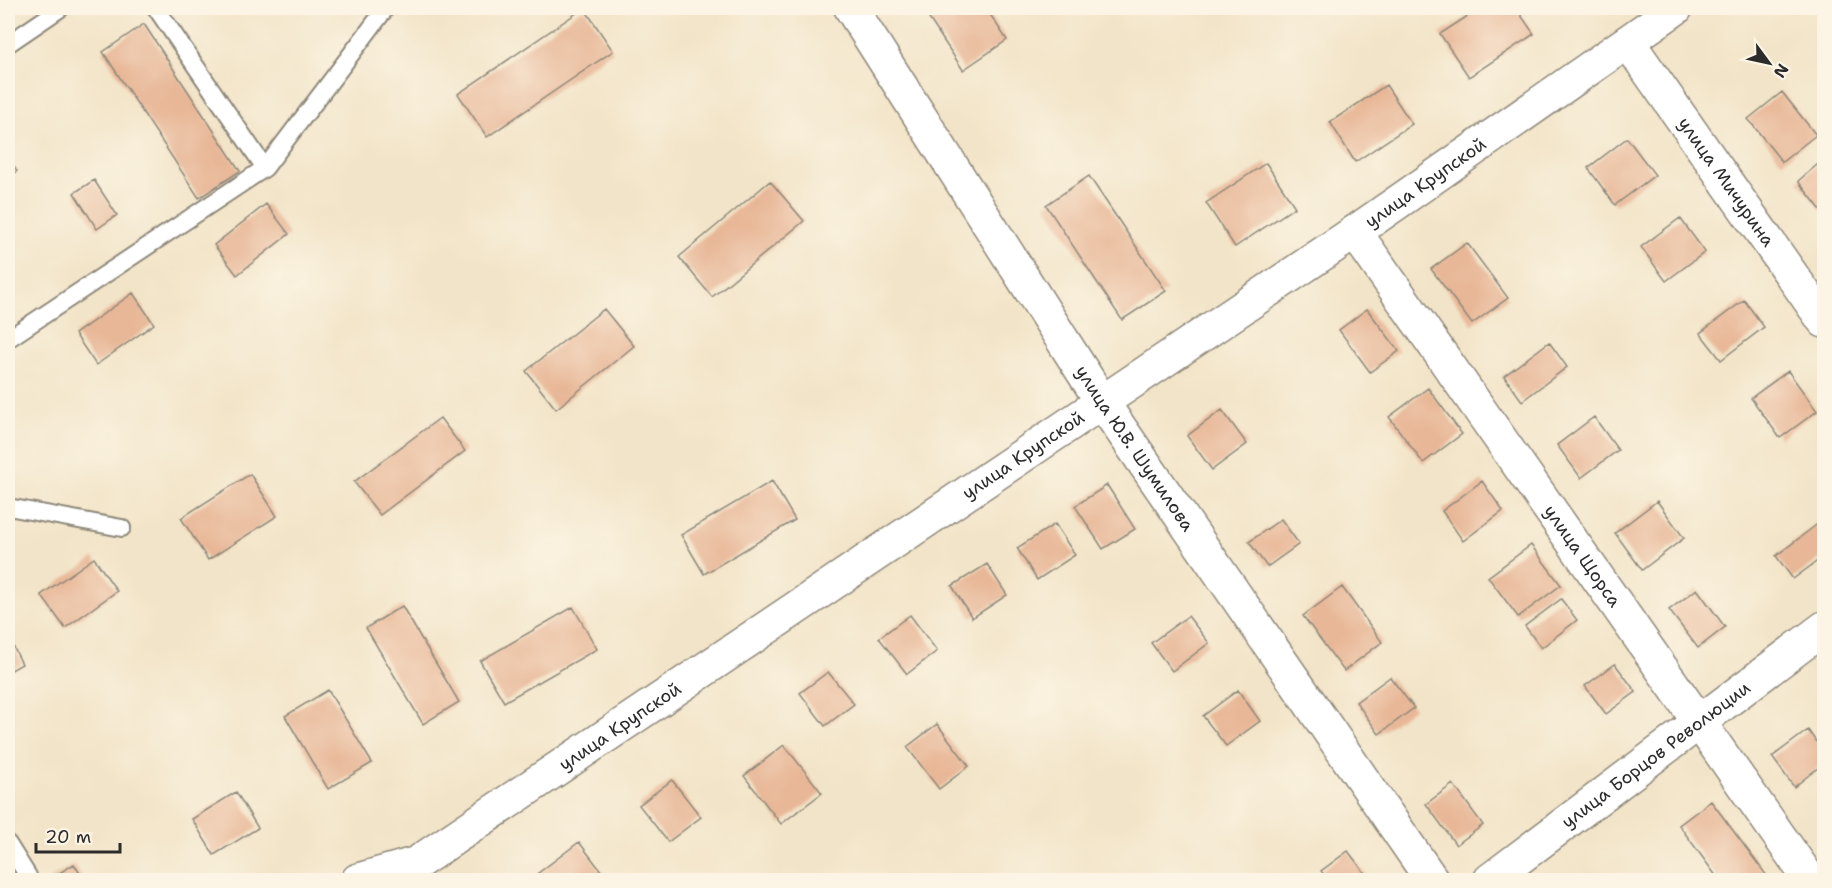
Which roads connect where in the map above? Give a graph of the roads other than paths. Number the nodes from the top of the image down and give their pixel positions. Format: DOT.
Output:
graph roads {
  1 [pos="61,8"];
  2 [pos="156,8"];
  3 [pos="386,8"];
  4 [pos="851,8"];
  5 [pos="1676,8"];
  6 [pos="1628,42"];
  7 [pos="8,44"];
  8 [pos="265,168"];
  9 [pos="1355,232"];
  10 [pos="1824,321"];
  11 [pos="8,339"];
  12 [pos="1102,402"];
  13 [pos="8,507"];
  14 [pos="122,528"];
  15 [pos="1824,628"];
  16 [pos="1701,723"];
  17 [pos="8,844"];
  18 [pos="423,872"];
  19 [pos="21,880"];
  20 [pos="358,880"];
  21 [pos="1432,880"];
  22 [pos="1490,880"];
  23 [pos="1810,880"];
  1 -- 7 [label="lane"];
  2 -- 8 [label="lane"];
  3 -- 8 [label="lane"];
  4 -- 12 [label="street, улица Ю.В. Шумилова"];
  5 -- 6 [label="street, улица Крупской"];
  6 -- 9 [label="street, улица Крупской"];
  6 -- 10 [label="street, улица Мичурина"];
  8 -- 11 [label="lane"];
  9 -- 12 [label="street, улица Крупской"];
  9 -- 16 [label="street, улица Щорса"];
  12 -- 18 [label="street, улица Крупской"];
  12 -- 21 [label="street, улица Ю.В. Шумилова"];
  13 -- 14 [label="lane"];
  15 -- 16 [label="street, улица Борцов Революции"];
  16 -- 22 [label="street, улица Борцов Революции"];
  16 -- 23 [label="street, улица Щорса"];
  17 -- 19 [label="lane"];
  18 -- 20 [label="street, улица Крупской"];
}
